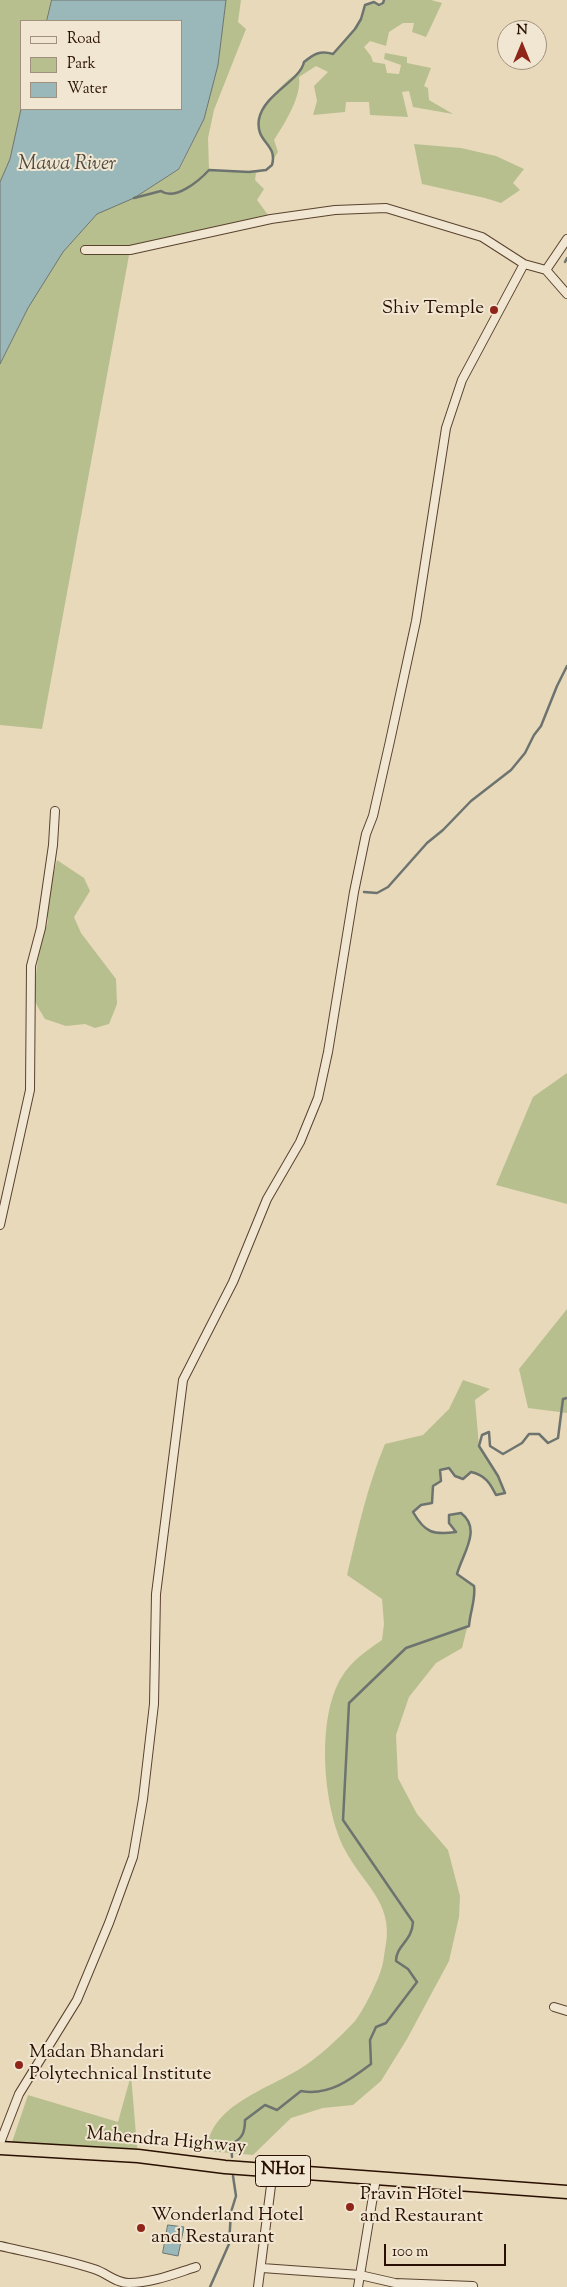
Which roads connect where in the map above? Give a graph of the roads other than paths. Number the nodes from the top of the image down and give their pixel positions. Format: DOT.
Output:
graph roads {
  1 [pos="567,239"];
  2 [pos="85,250"];
  3 [pos="524,264"];
  4 [pos="546,270"];
  5 [pos="567,294"];
  6 [pos="55,811"];
  7 [pos="0,1225"];
  8 [pos="554,2007"];
  9 [pos="567,2012"];
  10 [pos="0,2143"];
  11 [pos="0,2148"];
  12 [pos="273,2170"];
  13 [pos="376,2178"];
  14 [pos="567,2192"];
  15 [pos="0,2246"];
  16 [pos="196,2267"];
  17 [pos="262,2268"];
  18 [pos="360,2275"];
  19 [pos="474,2286"];
  20 [pos="258,2287"];
  21 [pos="358,2287"];
  1 -- 4 [label="street"];
  2 -- 3 [label="street"];
  3 -- 4 [label="street"];
  3 -- 10 [label="street"];
  4 -- 5 [label="street"];
  6 -- 7 [label="street"];
  8 -- 9 [label="street"];
  11 -- 12 [label="highway, Mahendra Highway / NH01"];
  12 -- 13 [label="highway, Mahendra Highway / NH01"];
  12 -- 17 [label="street"];
  13 -- 14 [label="highway, Mahendra Highway / NH01"];
  13 -- 18 [label="street"];
  15 -- 16 [label="street"];
  17 -- 18 [label="street"];
  17 -- 20 [label="street"];
  18 -- 19 [label="street"];
  18 -- 21 [label="street"];
}
